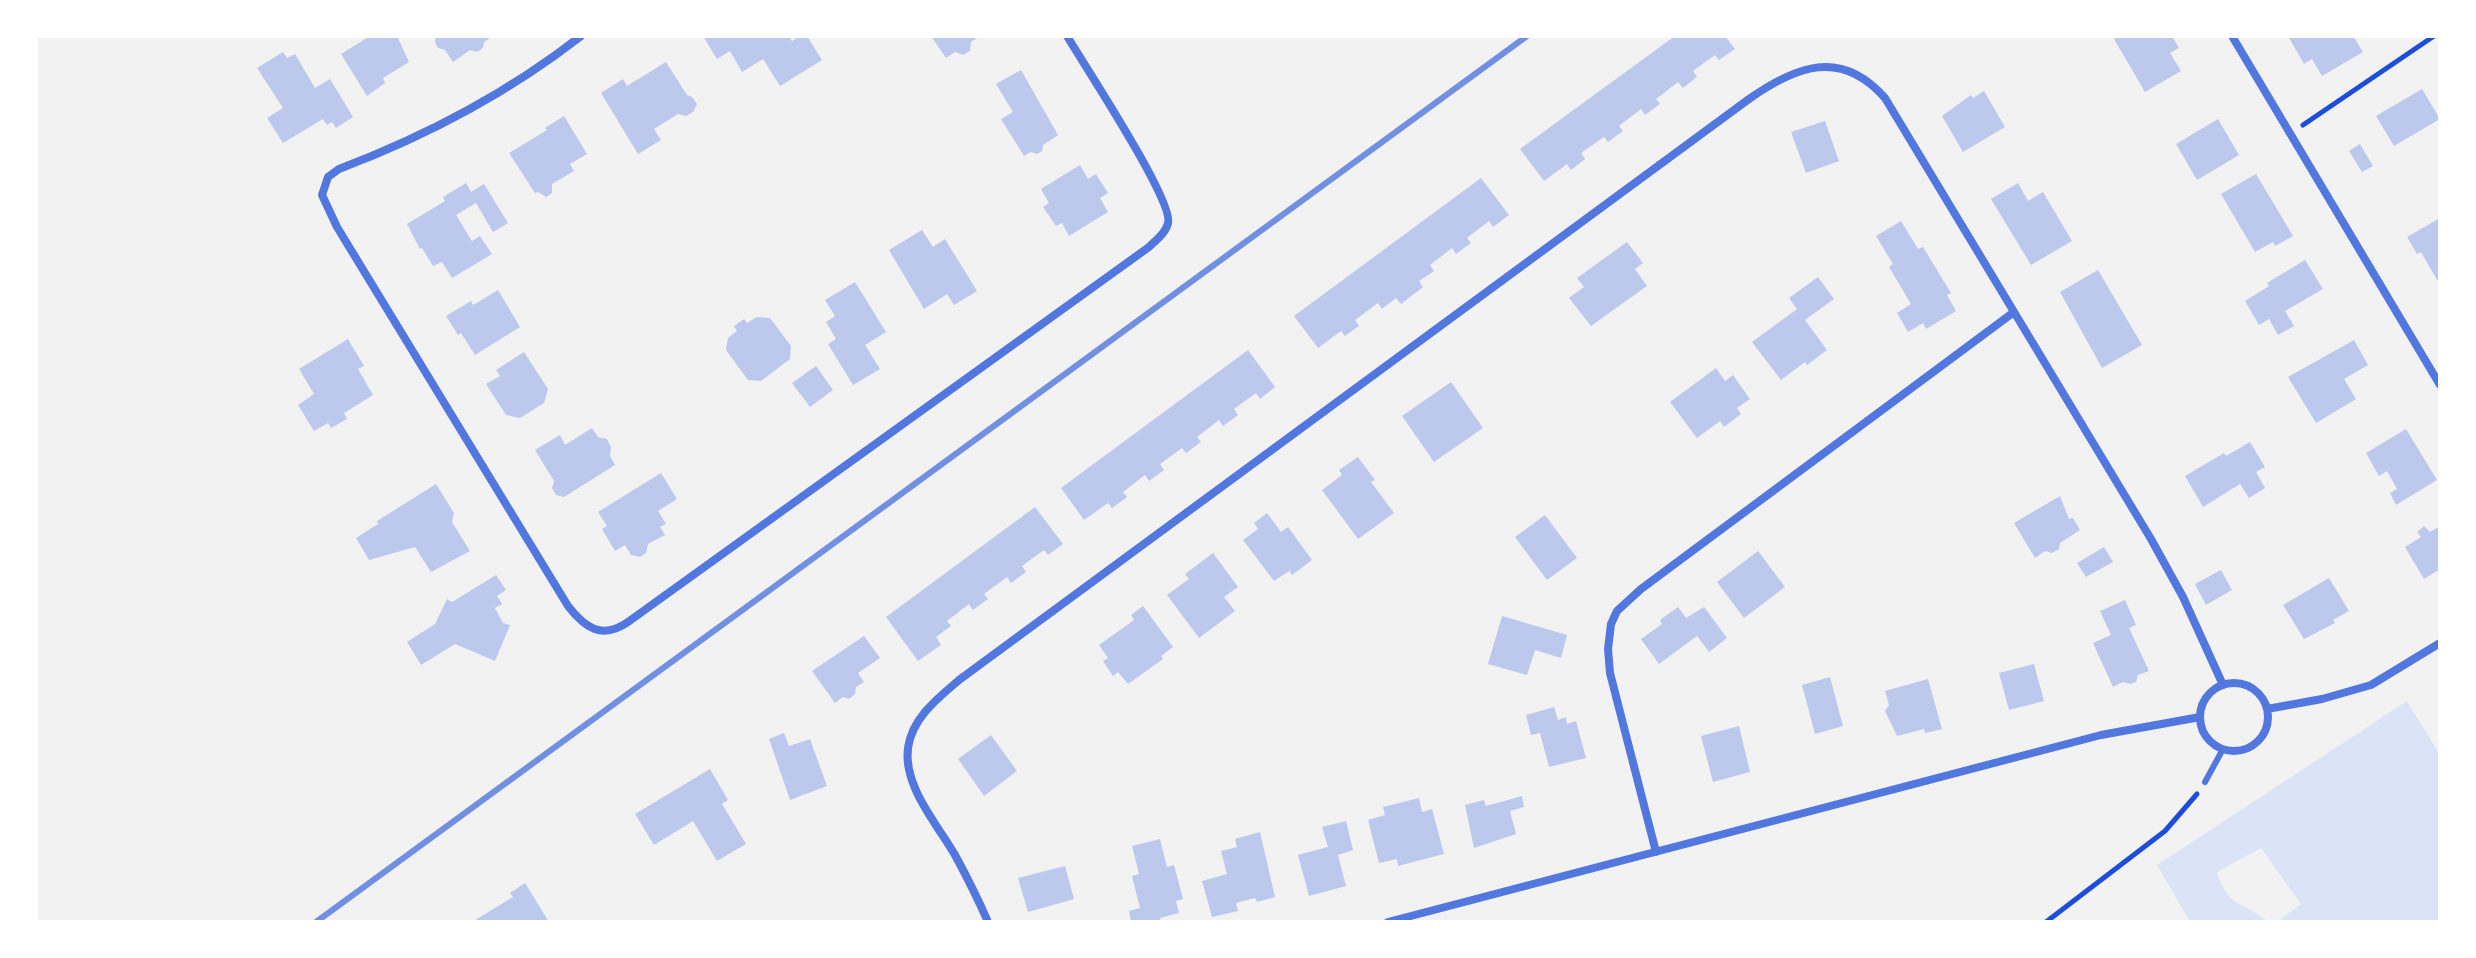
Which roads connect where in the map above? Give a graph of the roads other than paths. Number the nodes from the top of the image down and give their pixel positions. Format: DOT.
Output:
graph roads {
  1 [pos="581,36"];
  2 [pos="1067,36"];
  3 [pos="2232,36"];
  4 [pos="2014,312"];
  5 [pos="2440,385"];
  6 [pos="2440,643"];
  7 [pos="2223,685"];
  8 [pos="2267,709"];
  9 [pos="2200,717"];
  10 [pos="2223,749"];
  11 [pos="2205,782"];
  12 [pos="1656,852"];
  13 [pos="988,922"];
  14 [pos="1388,922"];
  1 -- 2 [label="street"];
  3 -- 5 [label="street"];
  4 -- 7 [label="street"];
  4 -- 12 [label="street"];
  4 -- 13 [label="street"];
  6 -- 8 [label="street"];
  7 -- 8 [label="street"];
  7 -- 9 [label="street"];
  8 -- 10 [label="street"];
  9 -- 10 [label="street"];
  9 -- 12 [label="street"];
  10 -- 11 [label="lane"];
  12 -- 14 [label="street"];
}
